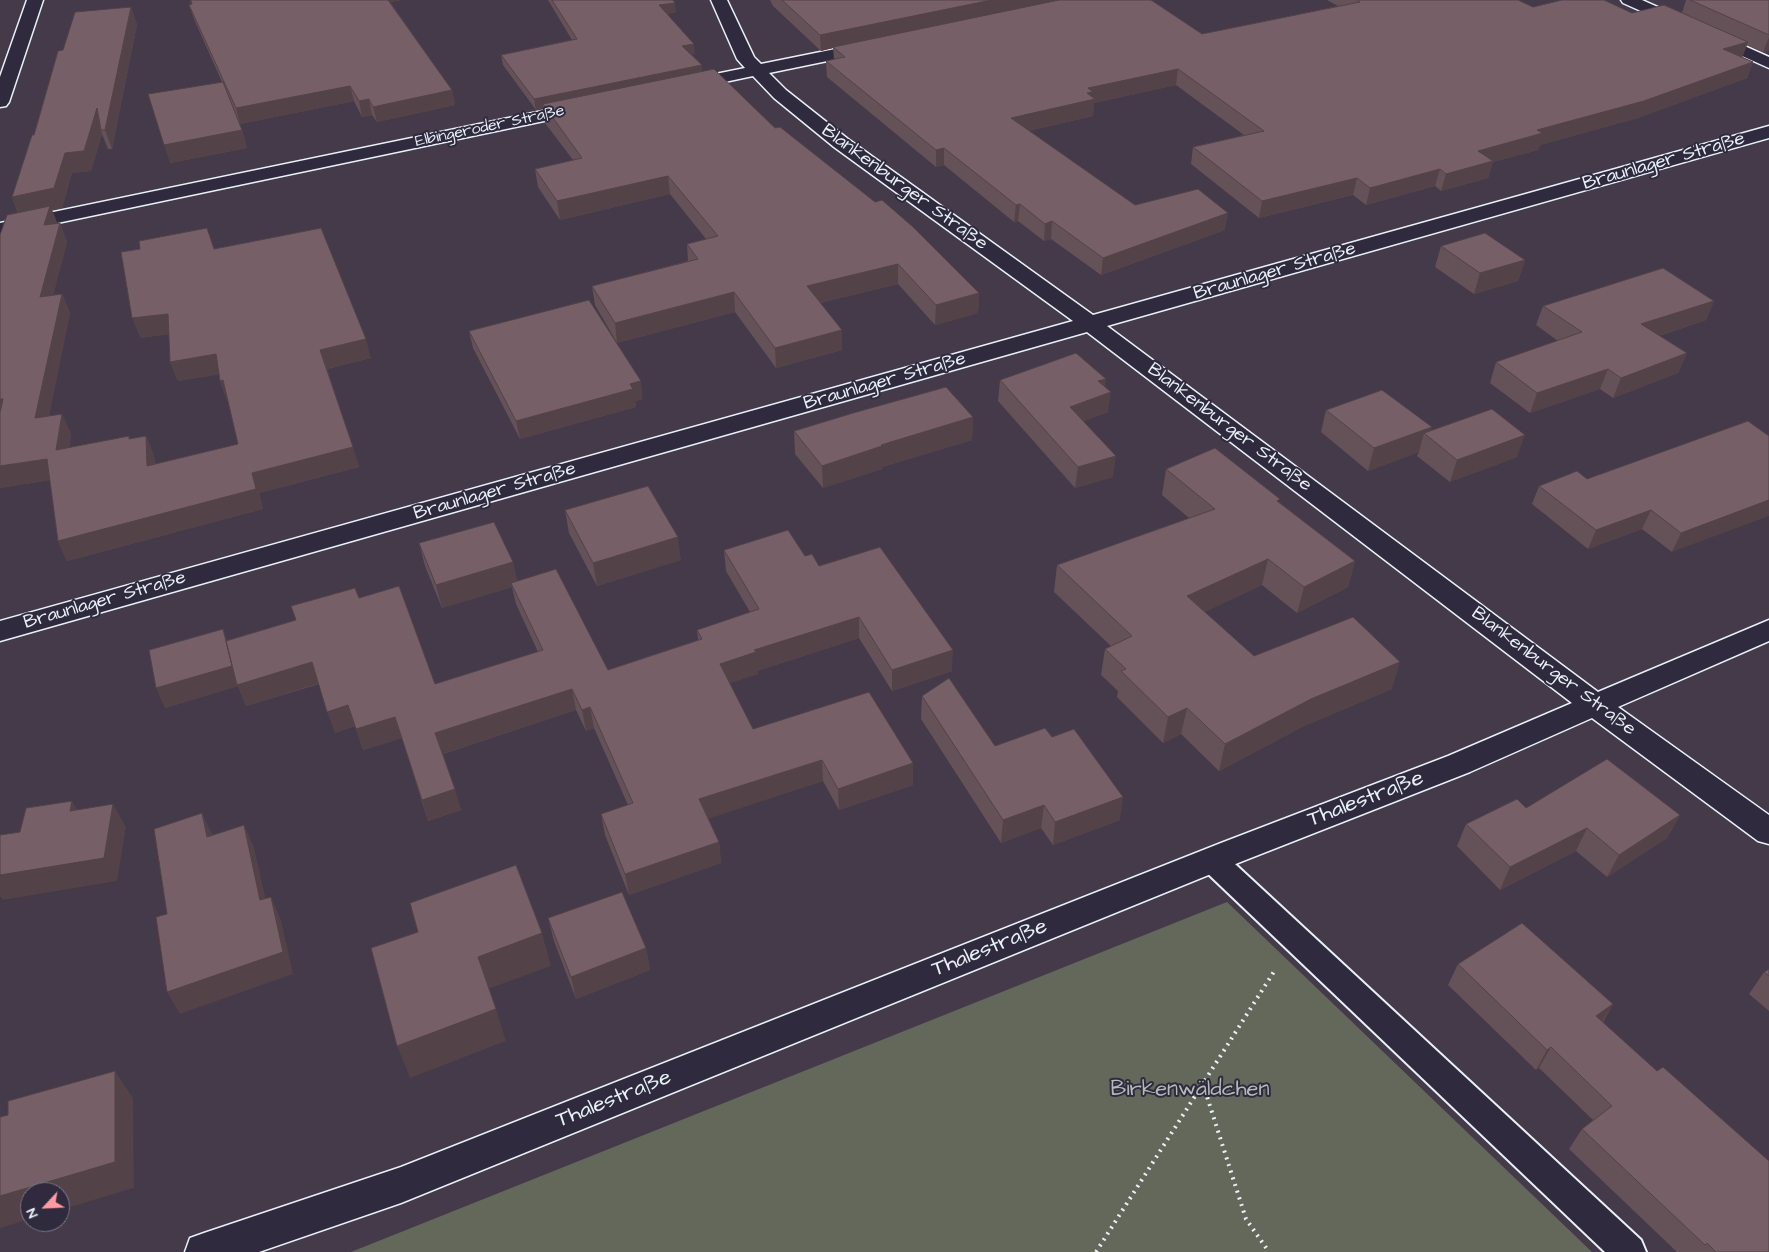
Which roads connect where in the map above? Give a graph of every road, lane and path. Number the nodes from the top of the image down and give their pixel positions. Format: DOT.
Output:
graph roads {
  1 [pos="35,0"];
  2 [pos="719,0"];
  3 [pos="1629,0"];
  4 [pos="889,43"];
  5 [pos="1769,64"];
  6 [pos="756,71"];
  7 [pos="670,89"];
  8 [pos="0,102"];
  9 [pos="594,105"];
  10 [pos="1769,132"];
  11 [pos="0,229"];
  12 [pos="1091,324"];
  13 [pos="1769,630"];
  14 [pos="0,631"];
  15 [pos="1596,706"];
  16 [pos="1769,832"];
  17 [pos="1212,860"];
  18 [pos="1295,939"];
  19 [pos="1203,1083"];
  20 [pos="204,1252"];
  21 [pos="1096,1252"];
  22 [pos="1269,1252"];
  23 [pos="1629,1252"];
  1 -- 8 [label="street"];
  2 -- 6 [label="street, Blankenburger Straße"];
  3 -- 5 [label="street"];
  4 -- 6 [label="street"];
  6 -- 7 [label="street"];
  6 -- 12 [label="street, Blankenburger Straße"];
  9 -- 11 [label="street, Elbingeroder Straße"];
  10 -- 12 [label="street, Braunlager Straße"];
  12 -- 14 [label="street, Braunlager Straße"];
  12 -- 15 [label="street, Blankenburger Straße"];
  13 -- 15 [label="street, Thalestraße"];
  15 -- 16 [label="street, Blankenburger Straße"];
  15 -- 17 [label="street, Thalestraße"];
  17 -- 18 [label="lane"];
  17 -- 20 [label="street, Thalestraße"];
  18 -- 19 [label="path"];
  18 -- 23 [label="lane"];
  19 -- 21 [label="path"];
  19 -- 22 [label="path"];
}
